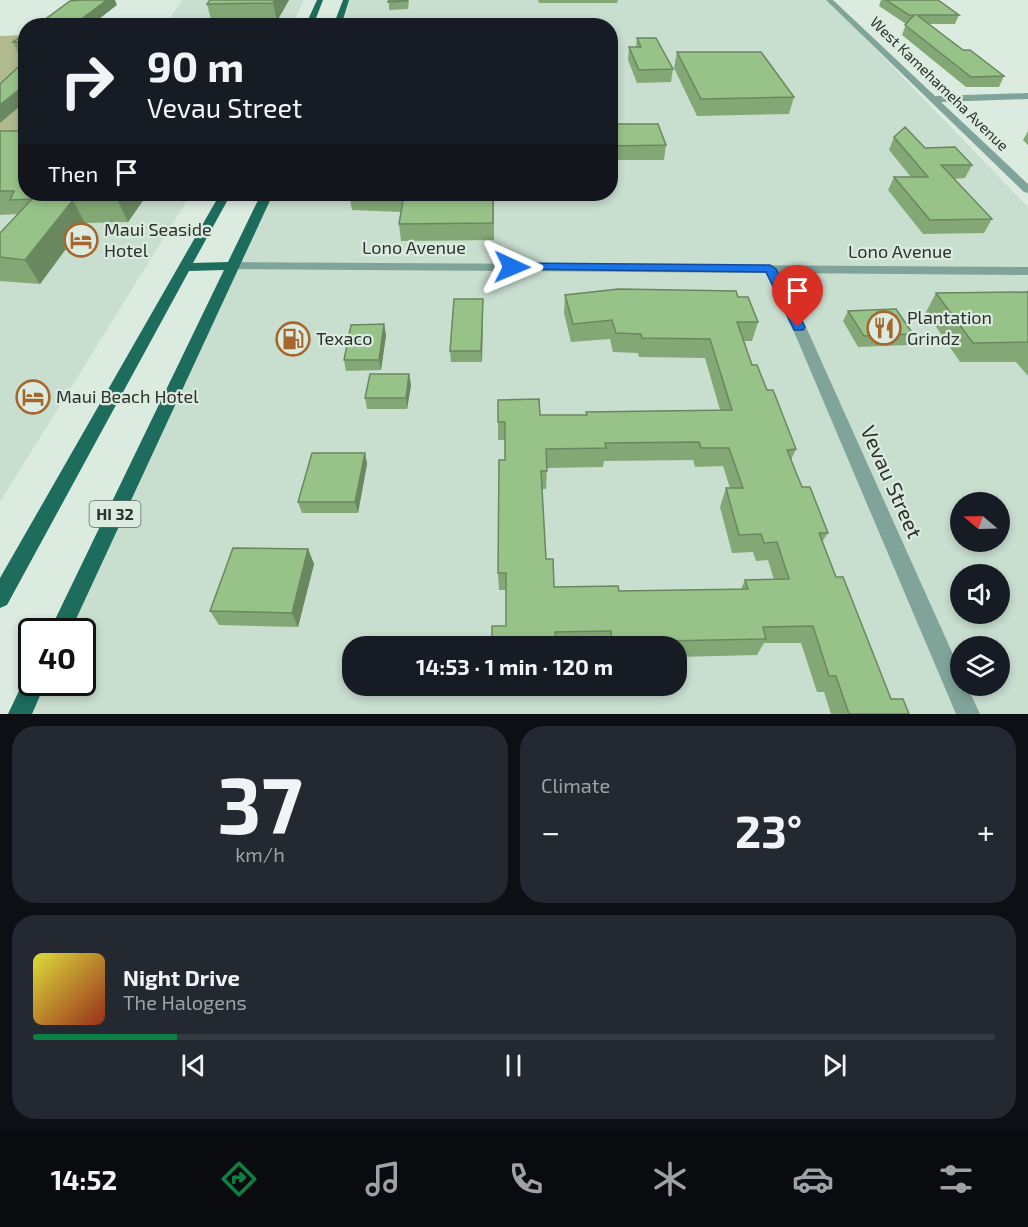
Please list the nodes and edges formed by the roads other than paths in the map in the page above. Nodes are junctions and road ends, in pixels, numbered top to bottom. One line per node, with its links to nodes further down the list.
1 (320, 0): 4 (main road)
2 (346, 0): 5 (main road)
3 (829, 0): 7 (street, West Kamehameha Avenue)
4 (312, 18)
5 (340, 18)
6 (1028, 96): 7 (street)
7 (934, 99): 8 (street, West Kamehameha Avenue)
8 (1028, 190)
9 (221, 201): 12 (main road)
10 (264, 201): 11 (main road, HI 32)
11 (232, 266): 12 (main road); 13 (street, Lono Avenue); 16 (main road, HI 32)
12 (186, 267): 15 (main road)
13 (770, 269): 14 (street, Lono Avenue); 19 (street, Vevau Street)
14 (1028, 271)
15 (0, 598)
16 (66, 618)
17 (28, 696): 18 (main road)
18 (20, 714)
19 (968, 714)

